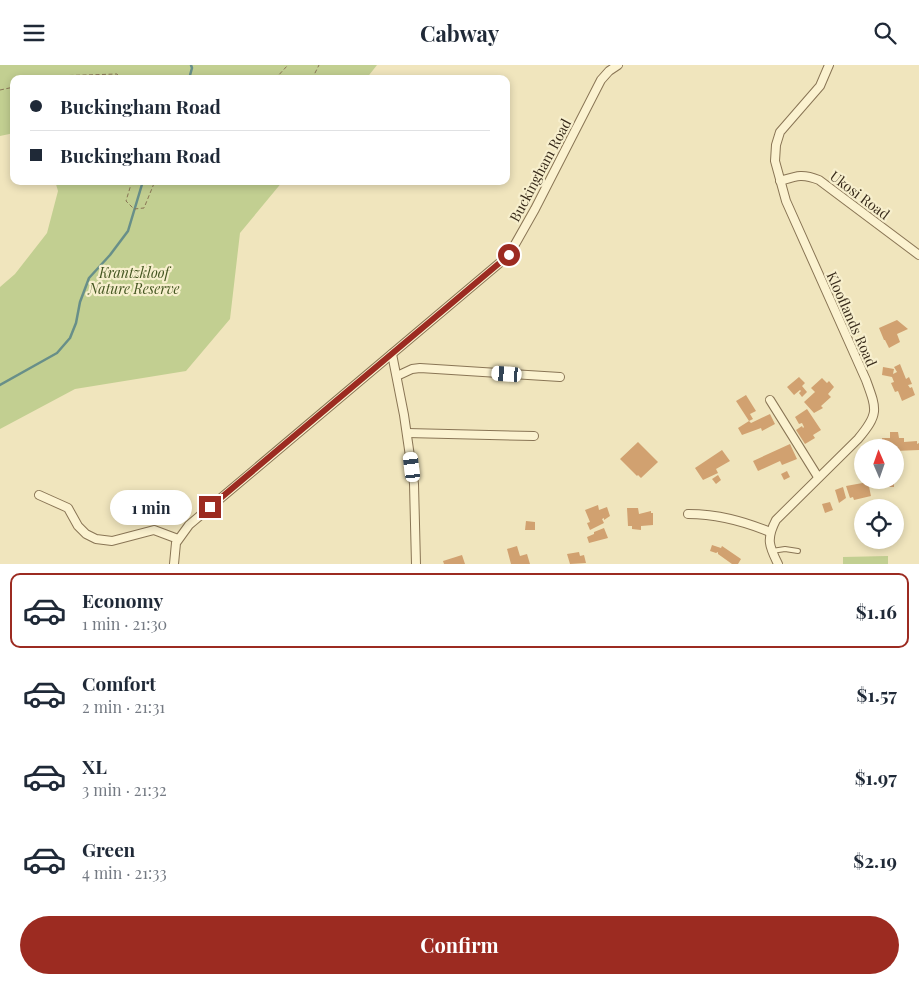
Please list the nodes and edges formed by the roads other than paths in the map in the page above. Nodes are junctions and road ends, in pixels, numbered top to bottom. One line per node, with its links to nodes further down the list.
1 (618, 65): 5 (street, Buckingham Road)
2 (829, 65): 3 (street, Klooflands Road)
3 (780, 181): 4 (street, Ukosi Road); 11 (street, Klooflands Road)
4 (919, 255)
5 (392, 354): 6 (street); 15 (street, Buckingham Road)
6 (397, 376): 7 (street); 9 (street)
7 (560, 377)
8 (770, 400): 11 (street)
9 (407, 433): 10 (street); 19 (street)
10 (534, 436)
11 (818, 477): 14 (street, Klooflands Road)
12 (39, 495): 15 (street)
13 (688, 514): 14 (street)
14 (770, 532): 16 (street)
15 (178, 539): 18 (street)
16 (772, 551): 17 (lane); 20 (street)
17 (798, 551)
18 (174, 564)
19 (416, 564)
20 (778, 564)

